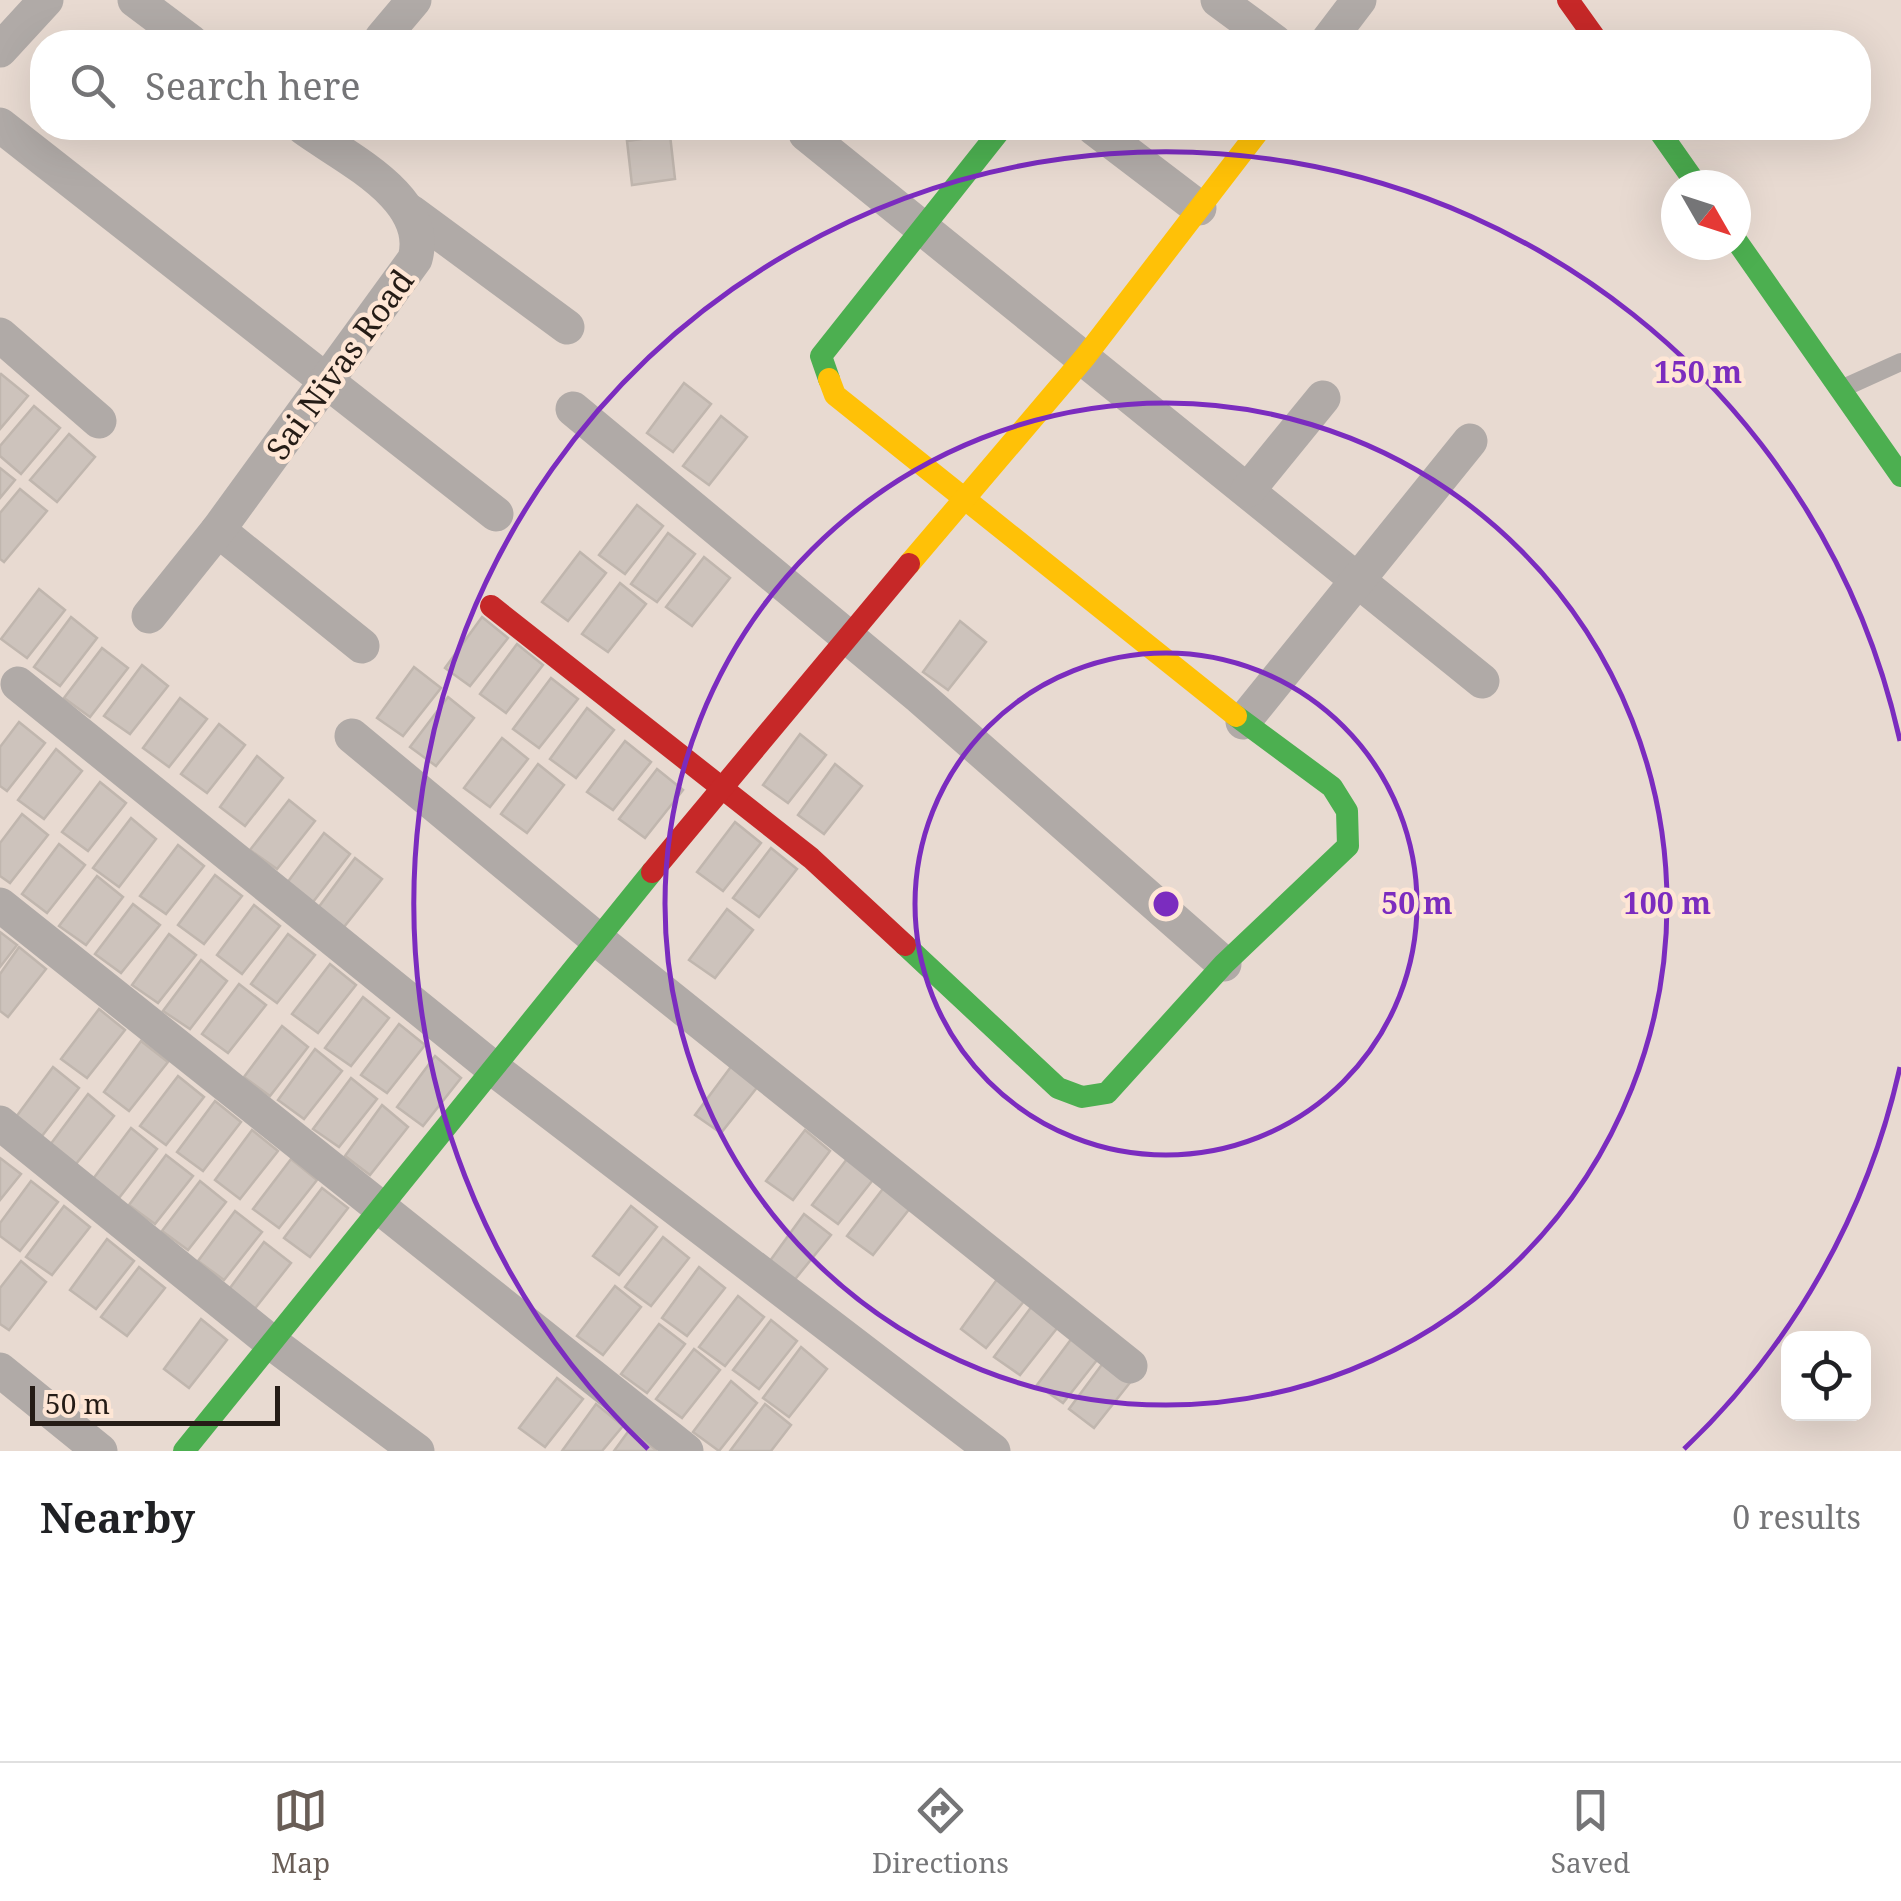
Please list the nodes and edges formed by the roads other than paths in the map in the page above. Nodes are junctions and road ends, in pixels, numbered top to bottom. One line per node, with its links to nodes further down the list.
1 (46, 0): 12 (street)
2 (135, 0): 7 (street)
3 (414, 0): 8 (street)
4 (1218, 0): 9 (street)
5 (1360, 0): 10 (street)
6 (1568, 0): 11 (street)
7 (175, 30)
8 (389, 30)
9 (1258, 30)
10 (1336, 30)
11 (1589, 30)
12 (0, 50)
13 (0, 125): 29 (street)
14 (319, 140): 22 (street)
15 (814, 140): 23 (street)
16 (993, 140): 23 (street)
17 (1110, 140): 21 (street)
18 (1253, 140): 21 (street)
19 (1666, 140): 20 (street)
20 (1687, 170)
21 (1200, 208): 27 (street)
22 (411, 212): 25 (street); 29 (street, Sai Nivas Road)
23 (924, 228): 27 (street); 37 (street)
24 (1750, 260): 30 (street)
25 (567, 327)
26 (0, 335): 33 (street)
27 (1086, 357): 36 (street); 37 (street)
28 (1901, 362): 30 (lane)
29 (326, 382): 38 (street); 39 (street, Sai Nivas Road)
30 (1840, 389): 35 (street)
31 (1323, 398): 36 (street)
32 (574, 409): 43 (street)
33 (99, 421)
34 (1470, 441): 40 (street)
35 (1901, 476)
36 (1248, 490): 40 (street)
37 (966, 497): 43 (street); 47 (street)
38 (496, 514)
39 (218, 530): 42 (street, Sai Nivas Road); 44 (street)
40 (1359, 580): 45 (street); 47 (street)
41 (491, 606): 49 (street)
42 (149, 616)
43 (846, 637): 49 (street); 52 (street)
44 (362, 646)
45 (1482, 680)
46 (18, 684): 53 (street)
47 (1243, 722): 52 (street)
48 (352, 736): 51 (street)
49 (722, 785): 51 (street); 52 (street)
50 (0, 905): 55 (street)
51 (598, 940): 53 (street); 57 (street)
52 (1224, 964)
53 (494, 1069): 55 (street); 63 (street)
54 (0, 1124): 56 (street)
55 (382, 1208): 56 (street); 62 (street)
56 (272, 1343): 60 (street); 61 (street)
57 (1130, 1366)
58 (0, 1370): 59 (street)
59 (100, 1451)
60 (184, 1451)
61 (417, 1451)
62 (686, 1451)
63 (992, 1451)

